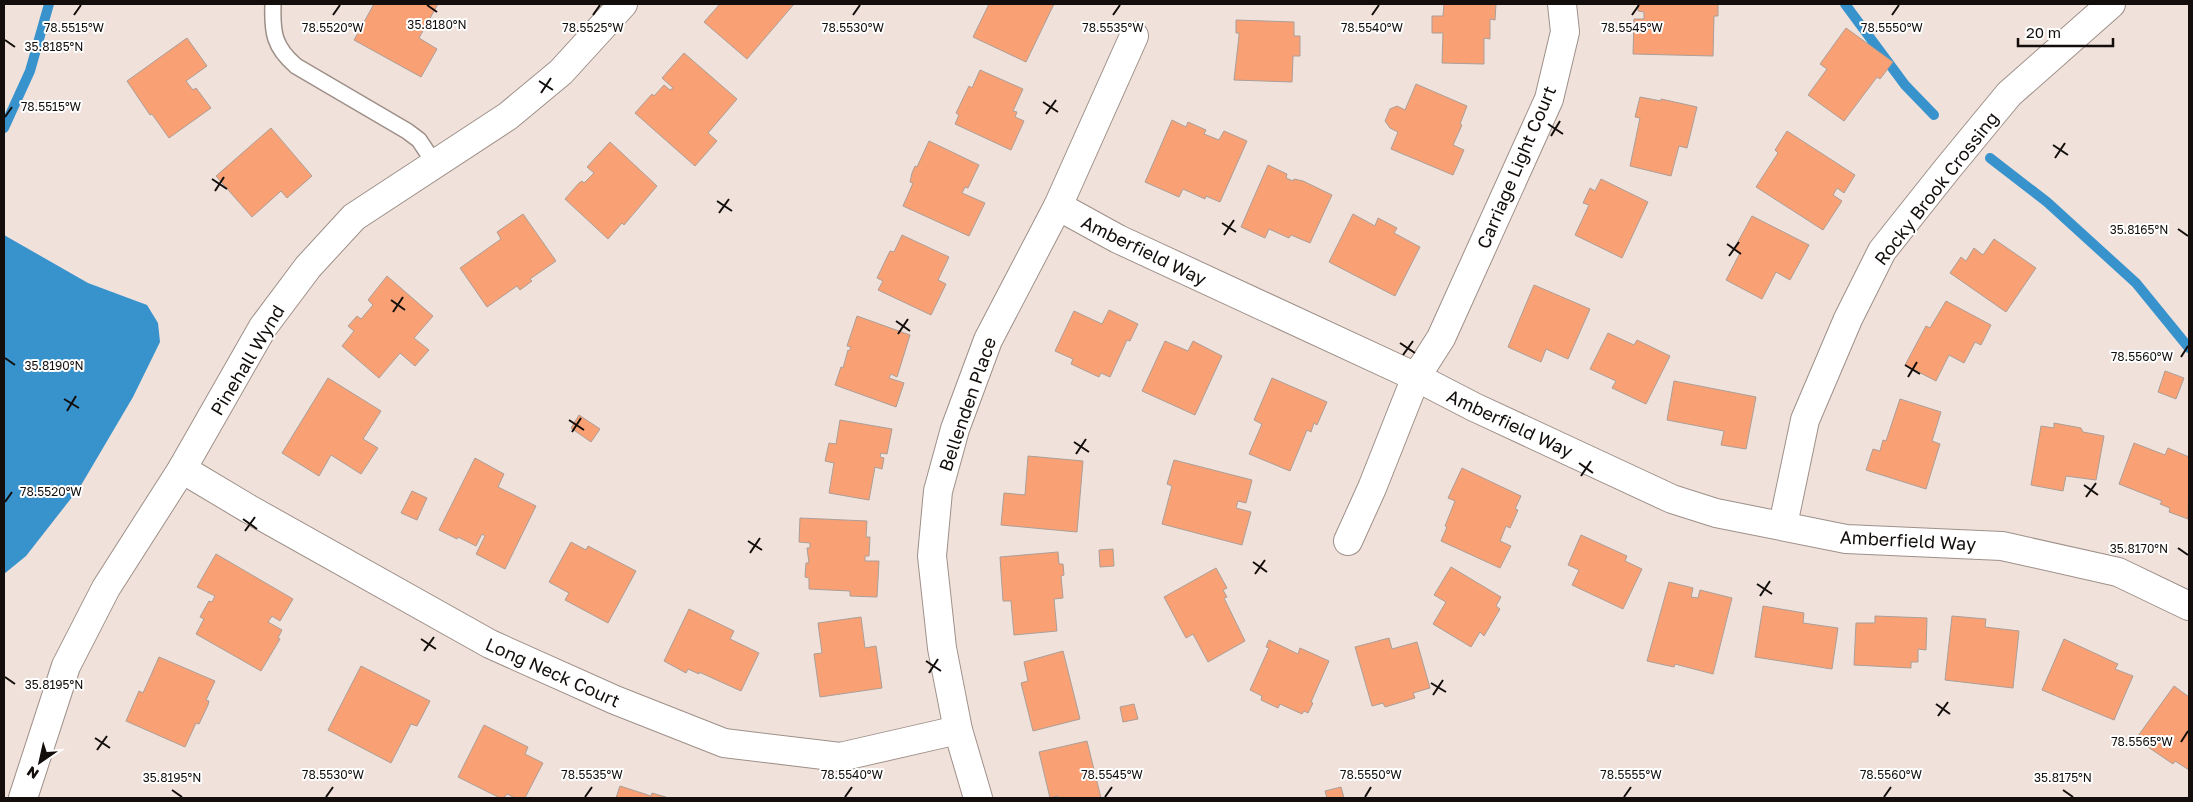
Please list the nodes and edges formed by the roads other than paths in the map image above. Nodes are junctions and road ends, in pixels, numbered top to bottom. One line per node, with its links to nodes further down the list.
1 (273, 4): 6 (lane)
2 (623, 4): 6 (street, Pinehall Wynd)
3 (1562, 4): 8 (street, Carriage Light Court)
4 (2112, 4): 10 (street, Rocky Brook Crossing)
5 (1134, 36): 7 (street, Bellenden Place)
6 (435, 164): 9 (street, Pinehall Wynd)
7 (1058, 206): 8 (street, Amberfield Way); 13 (street, Bellenden Place)
8 (1416, 377): 10 (street, Amberfield Way); 11 (street, Carriage Light Court)
9 (182, 469): 13 (street, Long Neck Court); 14 (street, Pinehall Wynd)
10 (1783, 525): 12 (street, Amberfield Way)
11 (1348, 541)
12 (2189, 606)
13 (958, 730): 15 (street, Bellenden Place)
14 (22, 798)
15 (978, 798)

